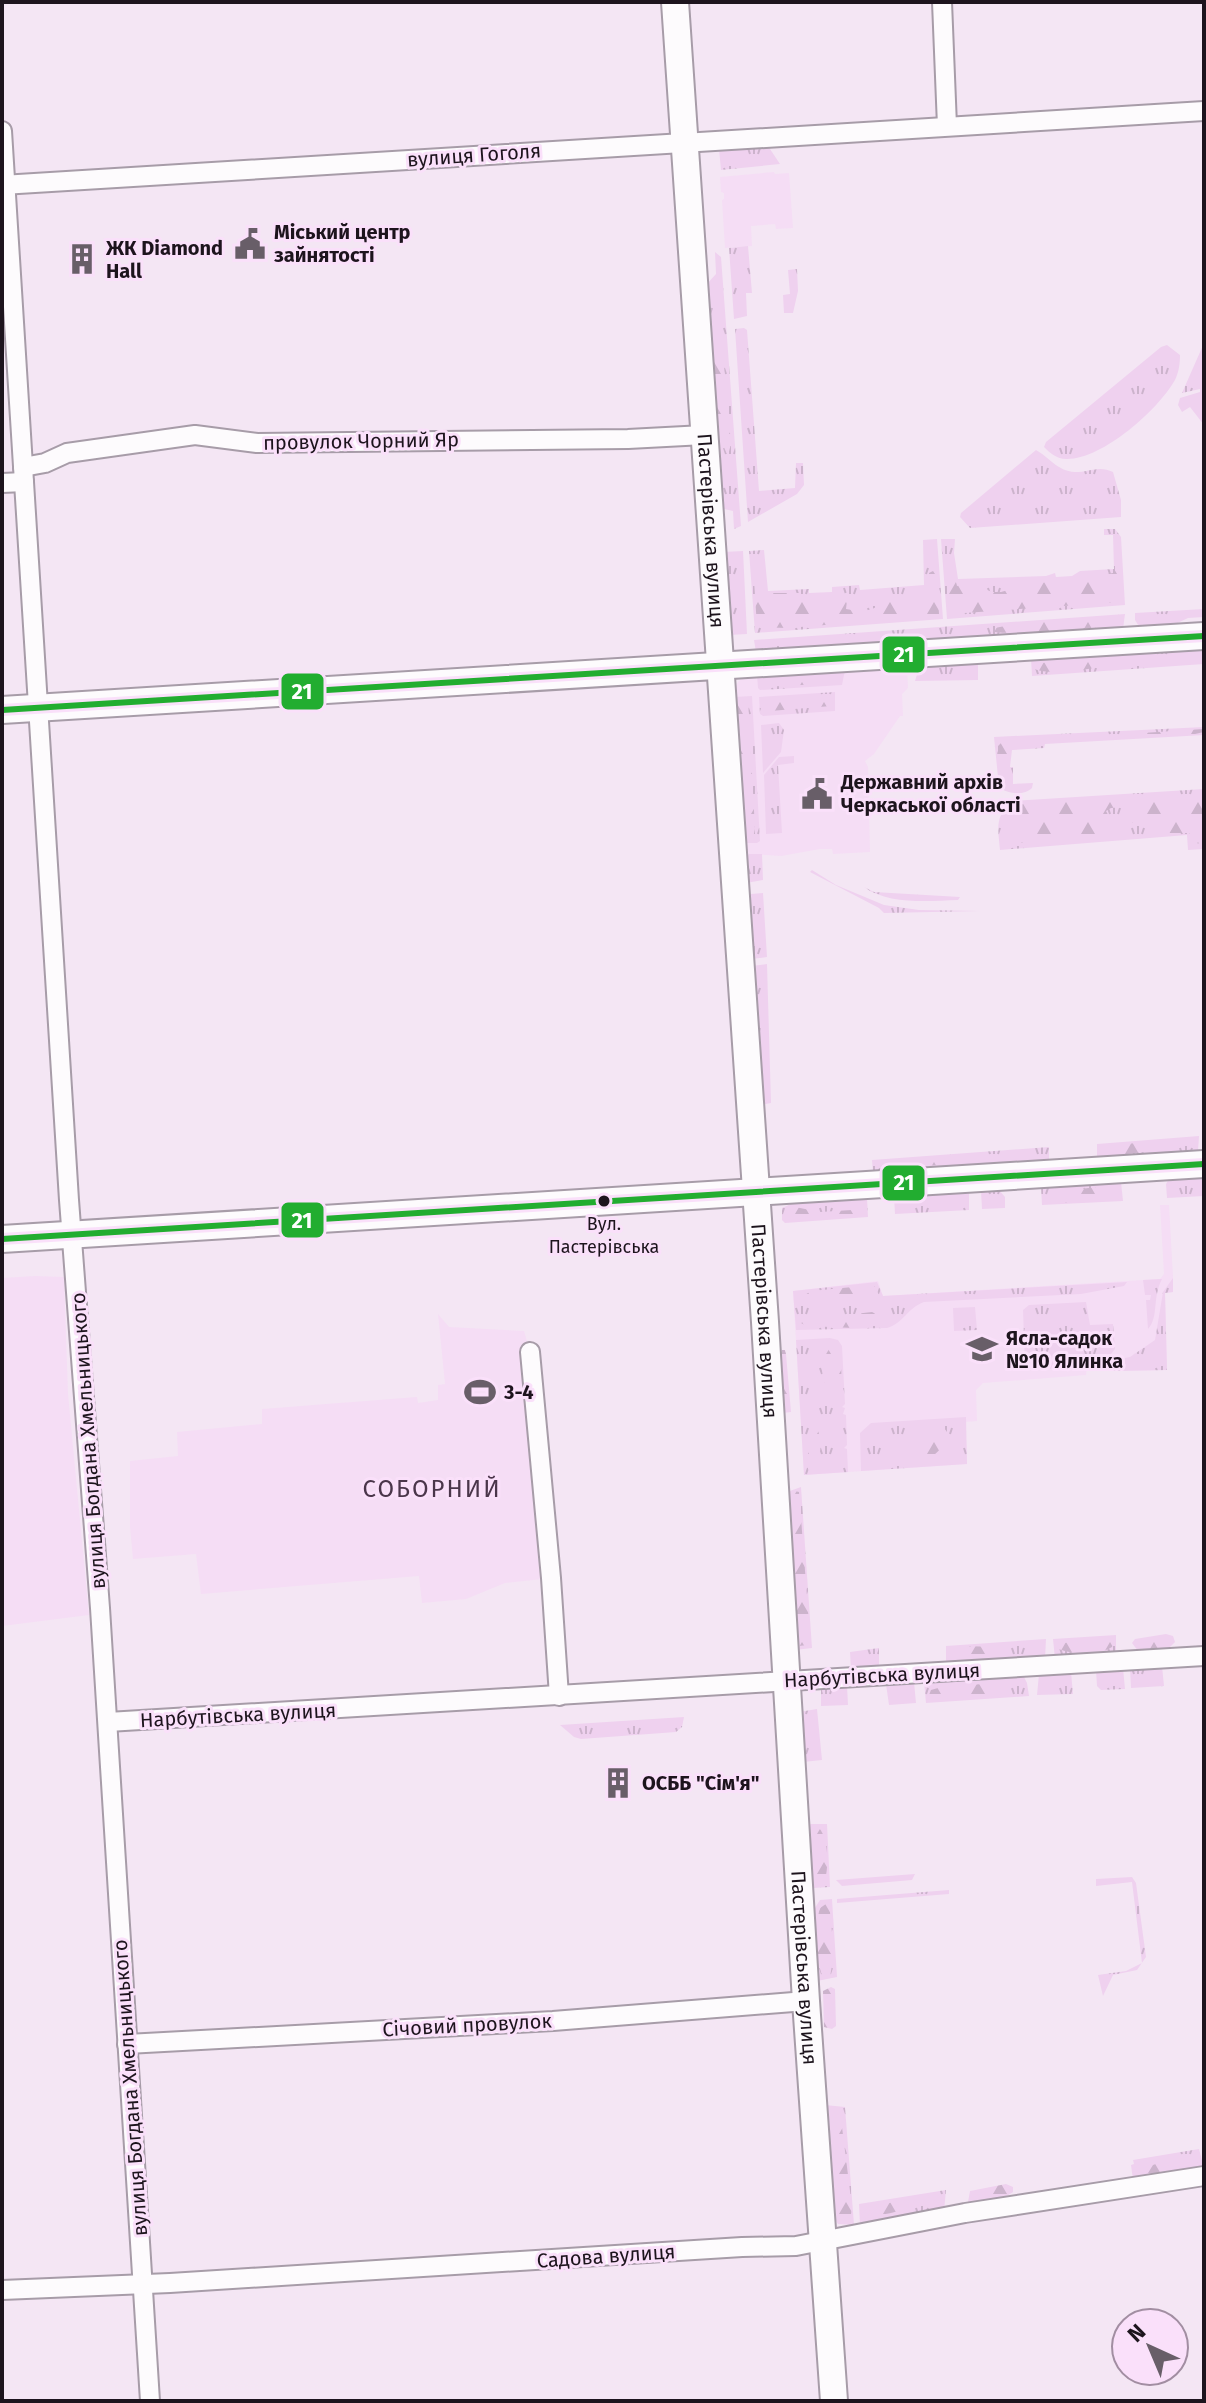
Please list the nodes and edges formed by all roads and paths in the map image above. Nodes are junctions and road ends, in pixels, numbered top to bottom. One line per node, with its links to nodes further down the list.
1 (675, 2): 6 (main road, Пастерівська вулиця)
2 (942, 2): 4 (street)
3 (1204, 111): 4 (street, вулиця Гоголя)
4 (947, 126): 6 (street, вулиця Гоголя)
5 (2, 131): 7 (street, вулиця Богдана Хмельницького)
6 (684, 142): 7 (street, вулиця Гоголя); 8 (main road, Пастерівська вулиця)
7 (4, 184): 9 (street, вулиця Богдана Хмельницького)
8 (704, 435): 9 (street, провулок Чорний Яр); 12 (main road, Пастерівська вулиця)
9 (24, 474): 10 (street); 13 (street, вулиця Богдана Хмельницького)
10 (2, 483)
11 (1204, 636): 12 (main road)
12 (720, 666): 13 (main road); 16 (main road, Пастерівська вулиця)
13 (37, 708): 14 (main road); 17 (street, вулиця Богдана Хмельницького)
14 (2, 710)
15 (1204, 1164): 16 (main road)
16 (756, 1193): 17 (main road); 21 (main road, Пастерівська вулиця)
17 (72, 1234): 18 (main road); 23 (street, вулиця Богдана Хмельницького)
18 (2, 1239)
19 (530, 1352): 22 (street)
20 (1204, 1656): 21 (street, Нарбутівська вулиця)
21 (786, 1681): 22 (street, Нарбутівська вулиця); 24 (main road, Пастерівська вулиця)
22 (559, 1696): 23 (street, Нарбутівська вулиця)
23 (108, 1722): 25 (street, вулиця Богдана Хмельницького)
24 (806, 2001): 25 (street, Січовий провулок); 27 (main road, Пастерівська вулиця)
25 (127, 2044): 28 (street, вулиця Богдана Хмельницького)
26 (1204, 2176): 27 (street, Садова вулиця)
27 (823, 2240): 28 (street, Садова вулиця); 31 (main road, Пастерівська вулиця)
28 (142, 2285): 29 (street, Садова вулиця); 30 (street, вулиця Богдана Хмельницького)
29 (2, 2290)
30 (150, 2401)
31 (834, 2401)

